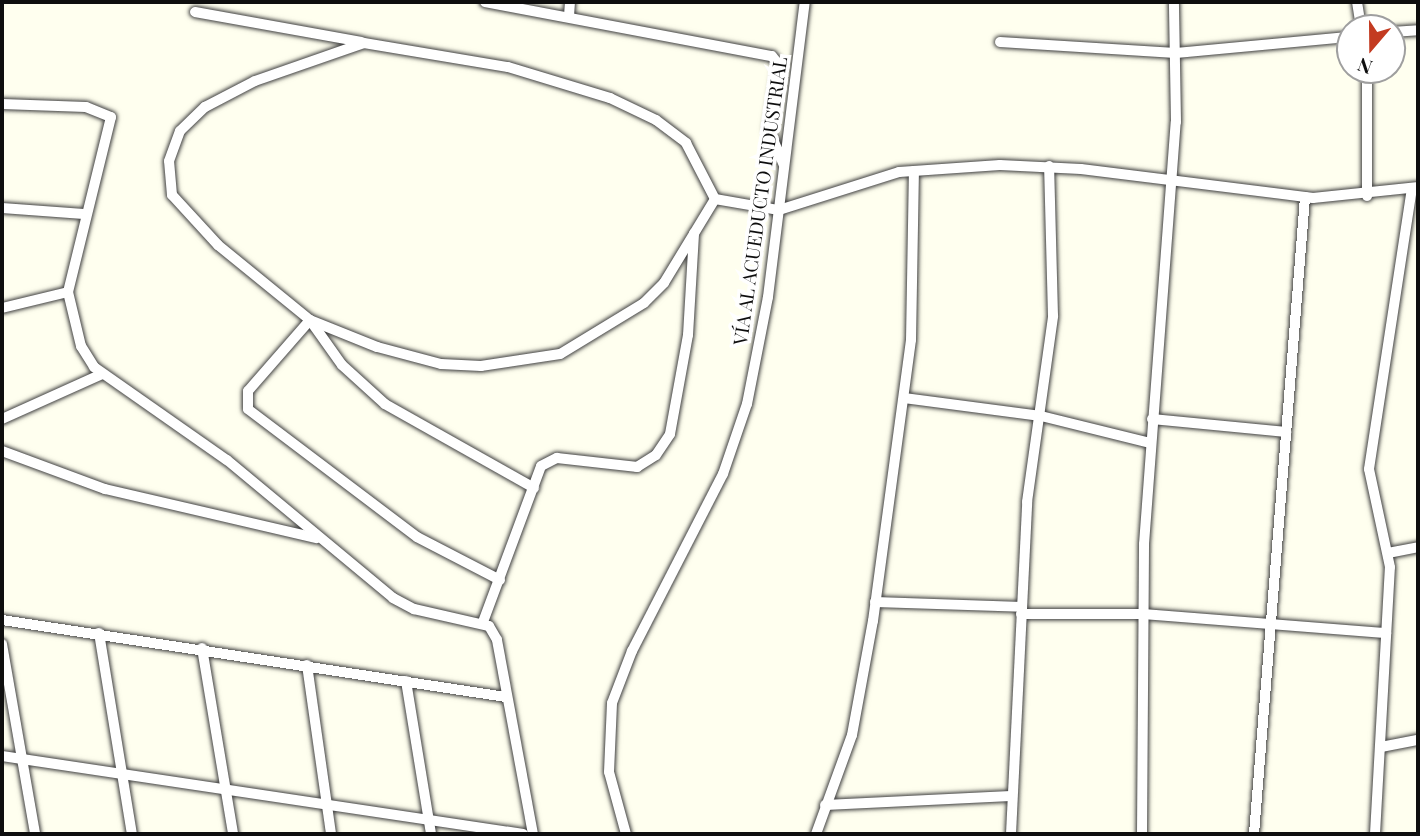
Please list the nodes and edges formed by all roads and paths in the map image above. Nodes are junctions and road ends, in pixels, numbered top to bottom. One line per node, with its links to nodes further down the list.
1 (485, 2): 6 (street)
2 (570, 2): 6 (street)
3 (805, 2): 13 (street, VÍA AL ACUEDUCTO INDUSTRIAL)
4 (1174, 2): 10 (street)
5 (195, 12): 9 (street)
6 (569, 16): 13 (street)
7 (1336, 38): 10 (street)
8 (1000, 42): 10 (street)
9 (364, 43): 20 (street); 27 (street)
10 (1176, 53): 16 (street)
11 (1367, 84): 18 (street)
12 (2, 104): 23 (street)
13 (784, 165): 22 (street, VÍA AL ACUEDUCTO INDUSTRIAL)
14 (1049, 166): 15 (street); 16 (street); 30 (street)
15 (914, 171): 22 (street); 29 (street)
16 (1173, 180): 19 (street); 32 (street)
17 (1415, 188): 18 (street); 39 (street)
18 (1367, 196): 19 (street)
19 (1305, 197): 33 (street)
20 (715, 199): 22 (street); 24 (street)
21 (2, 208): 23 (street)
22 (779, 210): 71 (street, VÍA AL ACUEDUCTO INDUSTRIAL)
23 (84, 214): 25 (street)
24 (694, 230): 27 (street); 36 (street)
25 (68, 292): 26 (street); 28 (street)
26 (2, 307)
27 (310, 320): 36 (street); 40 (street)
28 (102, 374): 31 (street); 37 (street)
29 (904, 398): 30 (street); 41 (street)
30 (1041, 416): 34 (street); 42 (street)
31 (2, 419)
32 (1152, 419): 33 (street); 34 (street)
33 (1286, 432): 46 (street)
34 (1150, 443): 43 (street)
35 (2, 451): 37 (street)
36 (534, 488): 40 (street)
37 (319, 539): 45 (street)
38 (1418, 547): 39 (street)
39 (1388, 553): 48 (street)
40 (500, 580): 45 (street)
41 (876, 602): 42 (street); 62 (street)
42 (1021, 610): 43 (street); 60 (street)
43 (1143, 614): 46 (street); 74 (street)
44 (2, 620): 47 (street)
45 (483, 622): 53 (street)
46 (1272, 623): 48 (street); 75 (street)
47 (99, 633): 50 (street); 58 (street)
48 (1386, 633): 55 (street)
49 (2, 644): 57 (street)
50 (202, 648): 51 (street); 59 (street)
51 (307, 665): 52 (street); 61 (street)
52 (406, 681): 53 (street); 63 (street)
53 (506, 697): 70 (street)
54 (1418, 740): 55 (street)
55 (1381, 747): 76 (street)
56 (2, 757): 57 (street)
57 (23, 760): 58 (street); 64 (street)
58 (124, 775): 59 (street); 65 (street)
59 (226, 790): 61 (street); 66 (street)
60 (1011, 796): 62 (street); 73 (street)
61 (326, 804): 63 (street); 67 (street)
62 (825, 805): 72 (street)
63 (429, 820): 68 (street); 69 (street)
64 (35, 834)
65 (132, 834)
66 (233, 834)
67 (331, 834)
68 (431, 834)
69 (523, 834)
70 (533, 834)
71 (626, 834)
72 (816, 834)
73 (1011, 834)
74 (1142, 834)
75 (1254, 834)
76 (1375, 834)

